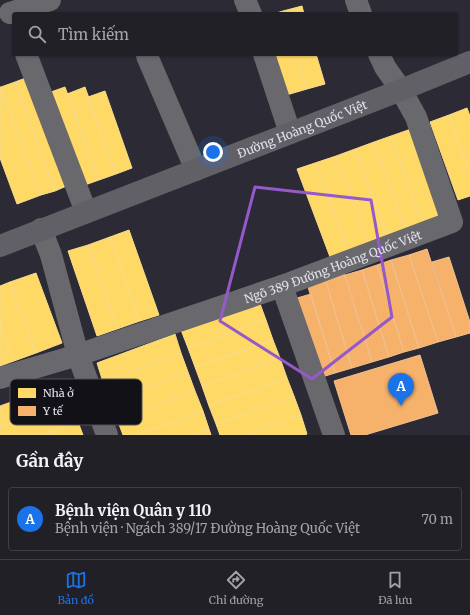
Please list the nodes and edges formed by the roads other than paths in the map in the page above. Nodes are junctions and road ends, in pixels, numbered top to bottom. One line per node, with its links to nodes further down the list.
1 (50, 0): 4 (street)
2 (245, 0): 5 (street)
3 (356, 0): 6 (street)
4 (22, 12)
5 (250, 12)
6 (360, 12)
7 (27, 56): 15 (street)
8 (147, 56): 14 (street)
9 (265, 56): 13 (street)
10 (380, 56): 12 (street)
11 (470, 62): 12 (main road, Đường Hoàng Quốc Việt)
12 (401, 90): 13 (main road, Đường Hoàng Quốc Việt); 18 (street, Ngõ 389 Đường Hoàng Quốc Việt)
13 (290, 133): 14 (main road, Đường Hoàng Quốc Việt)
14 (196, 170): 15 (main road, Đường Hoàng Quốc Việt)
15 (86, 212): 16 (main road, Đường Hoàng Quốc Việt)
16 (41, 229): 17 (main road, Đường Hoàng Quốc Việt); 19 (street)
17 (0, 246)
18 (282, 286): 19 (street, Ngõ 389 Đường Hoàng Quốc Việt); 24 (street)
19 (78, 355): 20 (street, Ngõ 389 Đường Hoàng Quốc Việt); 21 (street)
20 (0, 378)
21 (87, 379)
22 (103, 425): 23 (street)
23 (107, 435)
24 (334, 435)

